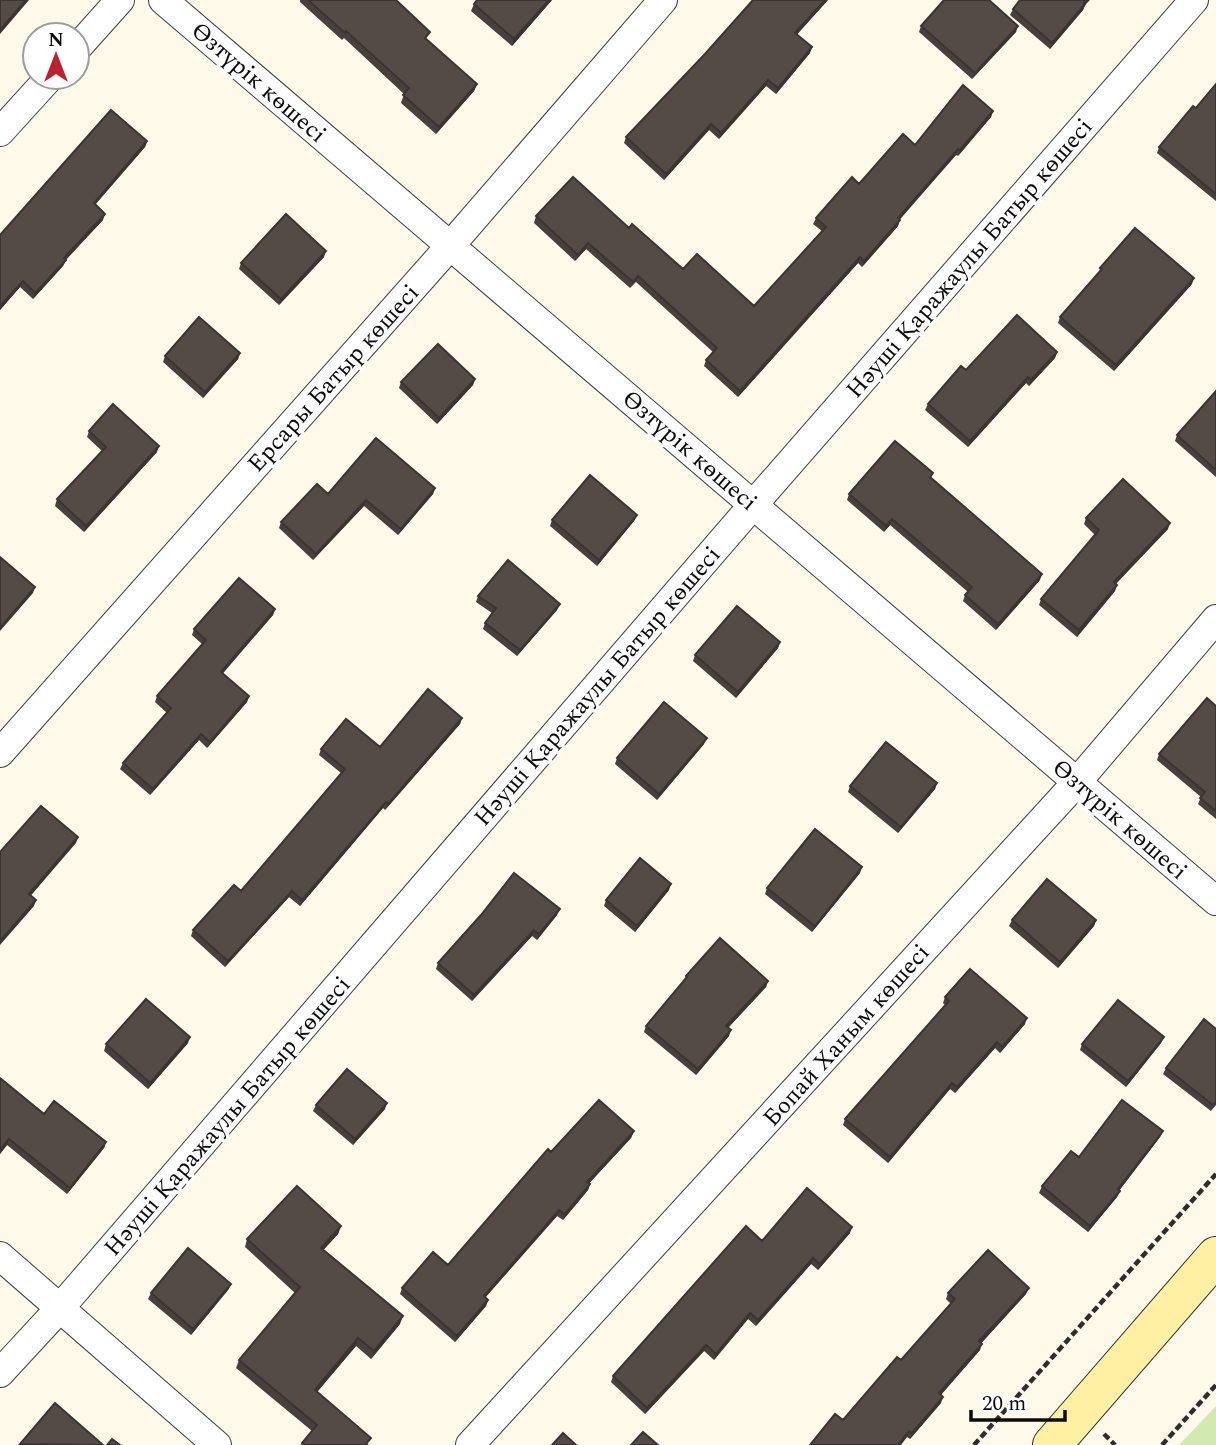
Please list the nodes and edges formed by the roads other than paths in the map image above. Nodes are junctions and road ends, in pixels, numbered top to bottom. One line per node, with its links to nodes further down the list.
1 (120, 0): 5 (street)
2 (163, 0): 8 (street, Өзтүрік көшесі)
3 (663, 0): 8 (street, Ерсары Батыр көшесі)
4 (1195, 0): 9 (street, Нәуші Қаражаулы Батыр көшесі)
5 (91, 32)
6 (37, 91): 7 (street)
7 (0, 132)
8 (450, 246): 9 (street, Өзтүрік көшесі); 11 (street, Ерсары Батыр көшесі)
9 (753, 505): 12 (street, Өзтүрік көшесі); 16 (street, Нәуші Қаражаулы Батыр көшесі)
10 (1216, 619): 12 (street, Бопай Ханым көшесі)
11 (0, 753)
12 (1077, 782): 13 (street, Өзтүрік көшесі); 19 (street, Бопай Ханым көшесі)
13 (1216, 901)
14 (0, 1256): 16 (street)
15 (1216, 1256): 20 (street)
16 (60, 1308): 17 (street, Нәуші Қаражаулы Батыр көшесі); 18 (street)
17 (0, 1373)
18 (217, 1445)
19 (470, 1445)
20 (1052, 1445)

